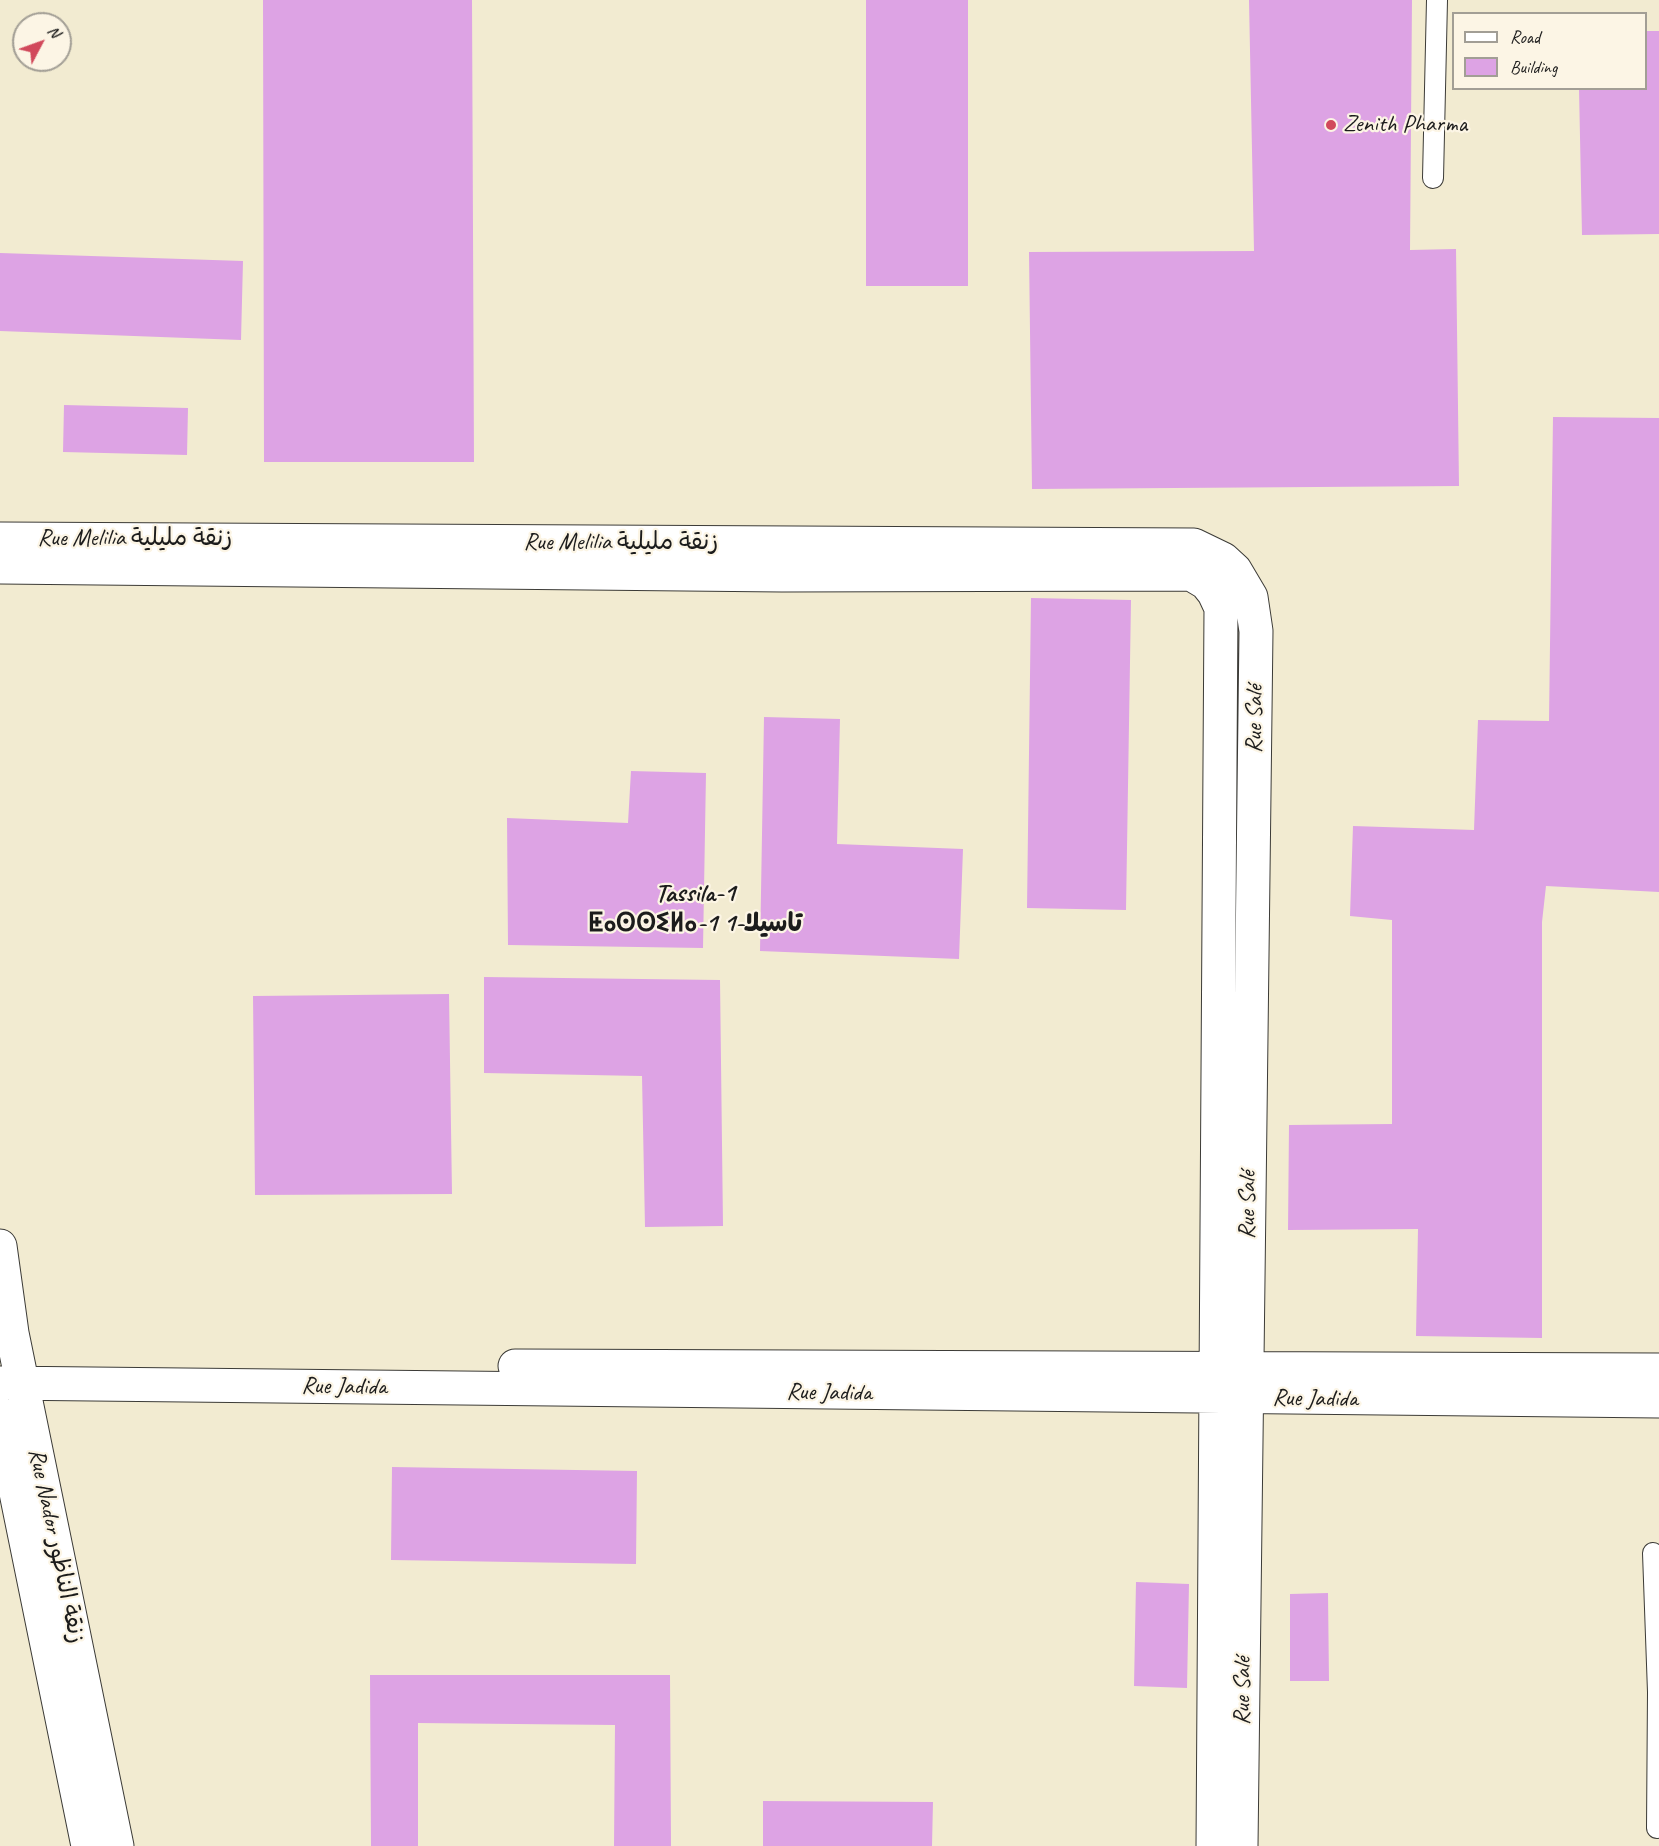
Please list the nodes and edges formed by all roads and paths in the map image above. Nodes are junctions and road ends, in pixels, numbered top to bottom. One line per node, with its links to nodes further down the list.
1 (1437, 0): 2 (lane)
2 (1433, 178)
3 (0, 539): 5 (street, Rue Melilia زنقة مليلية)
4 (0, 567): 5 (street, Rue Melilia زنقة مليلية)
5 (1224, 581): 9 (street, Rue Salé)
6 (0, 1246): 8 (street, Rue Nador زنقة الناظور)
7 (1659, 1370): 9 (street, Rue Jadida)
8 (10, 1373): 9 (street, Rue Jadida); 16 (street, Rue Nador زنقة الناظور)
9 (1231, 1384): 10 (street, Rue Jadida); 17 (street, Rue Salé); 18 (street, Rue Salé)
10 (1659, 1401)
11 (0, 1414): 15 (street, Rue Nador زنقة الناظور)
12 (1653, 1553): 13 (lane)
13 (1659, 1692): 14 (lane)
14 (1657, 1828)
15 (88, 1846)
16 (117, 1846)
17 (1213, 1846)
18 (1241, 1846)

